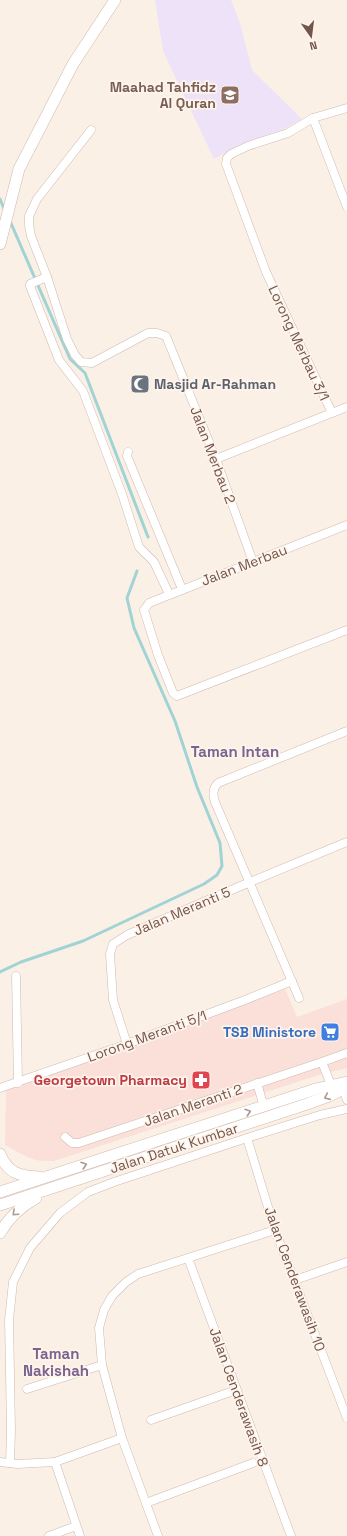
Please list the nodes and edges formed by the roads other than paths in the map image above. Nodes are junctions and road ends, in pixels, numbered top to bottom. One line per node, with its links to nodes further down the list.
1 (115, 0): 6 (main road)
2 (347, 108): 3 (street)
3 (313, 118): 5 (street); 9 (street, Lorong Merbau 3/1)
4 (91, 130): 7 (street)
5 (347, 207)
6 (0, 244)
7 (45, 277): 11 (street, Jalan Merbau 2); 15 (street)
8 (347, 407): 9 (street)
9 (332, 413): 11 (street)
10 (128, 452): 14 (street)
11 (216, 459): 13 (street, Jalan Merbau 2)
12 (347, 525): 13 (street, Jalan Merbau)
13 (253, 562): 14 (street, Jalan Merbau)
14 (182, 589): 15 (street, Jalan Merbau)
15 (169, 594): 16 (street, Jalan Merbau)
16 (347, 630)
17 (347, 731): 19 (street)
18 (347, 842): 19 (street, Jalan Meranti 5)
19 (250, 882): 21 (street); 23 (street, Jalan Meranti 5)
20 (16, 976): 26 (street)
21 (292, 981): 22 (street); 23 (street, Lorong Meranti 5/1)
22 (299, 998)
23 (127, 1044): 26 (street, Lorong Meranti 5/1)
24 (347, 1053): 25 (street, Jalan Meranti 2)
25 (322, 1062): 27 (street, Jalan Meranti 2); 28 (street)
26 (18, 1083): 30 (street, Lorong Meranti 5/1)
27 (257, 1083): 32 (street); 34 (street, Jalan Meranti 2)
28 (332, 1085): 29 (main road, Jalan Datuk Kumbar); 32 (main road, Jalan Datuk Kumbar)
29 (346, 1086): 31 (street); 38 (main road, Jalan Datuk Kumbar, one-way to 38)
30 (0, 1088)
31 (347, 1100)
32 (264, 1107): 37 (main road, Jalan Datuk Kumbar, one-way to 32)
33 (347, 1109): 35 (street)
34 (65, 1137)
35 (247, 1138): 41 (street, Jalan Cenderawasih 10); 54 (street)
36 (0, 1154): 37 (main road)
37 (47, 1177): 39 (main road, Jalan Datuk Kumbar)
38 (60, 1186): 40 (main road, Jalan Datuk Kumbar); 42 (main road, one-way to 42)
39 (0, 1192)
40 (0, 1205)
41 (275, 1230): 43 (street); 45 (street, Jalan Cenderawasih 10)
42 (0, 1233)
43 (188, 1258): 46 (street); 48 (street, Jalan Cenderawasih 8)
44 (347, 1262): 45 (street)
45 (295, 1280): 49 (street, Jalan Cenderawasih 10)
46 (102, 1365): 47 (street); 51 (street)
47 (27, 1389)
48 (236, 1390): 50 (street); 61 (street, Jalan Cenderawasih 8)
49 (347, 1418)
50 (151, 1420)
51 (122, 1438): 53 (street); 56 (street)
52 (0, 1462): 54 (street)
53 (54, 1462): 54 (street); 57 (street)
54 (10, 1463)
55 (254, 1463): 56 (street)
56 (146, 1503): 60 (street)
57 (76, 1526): 58 (street); 59 (street)
58 (48, 1536)
59 (80, 1536)
60 (158, 1536)
61 (291, 1536)

